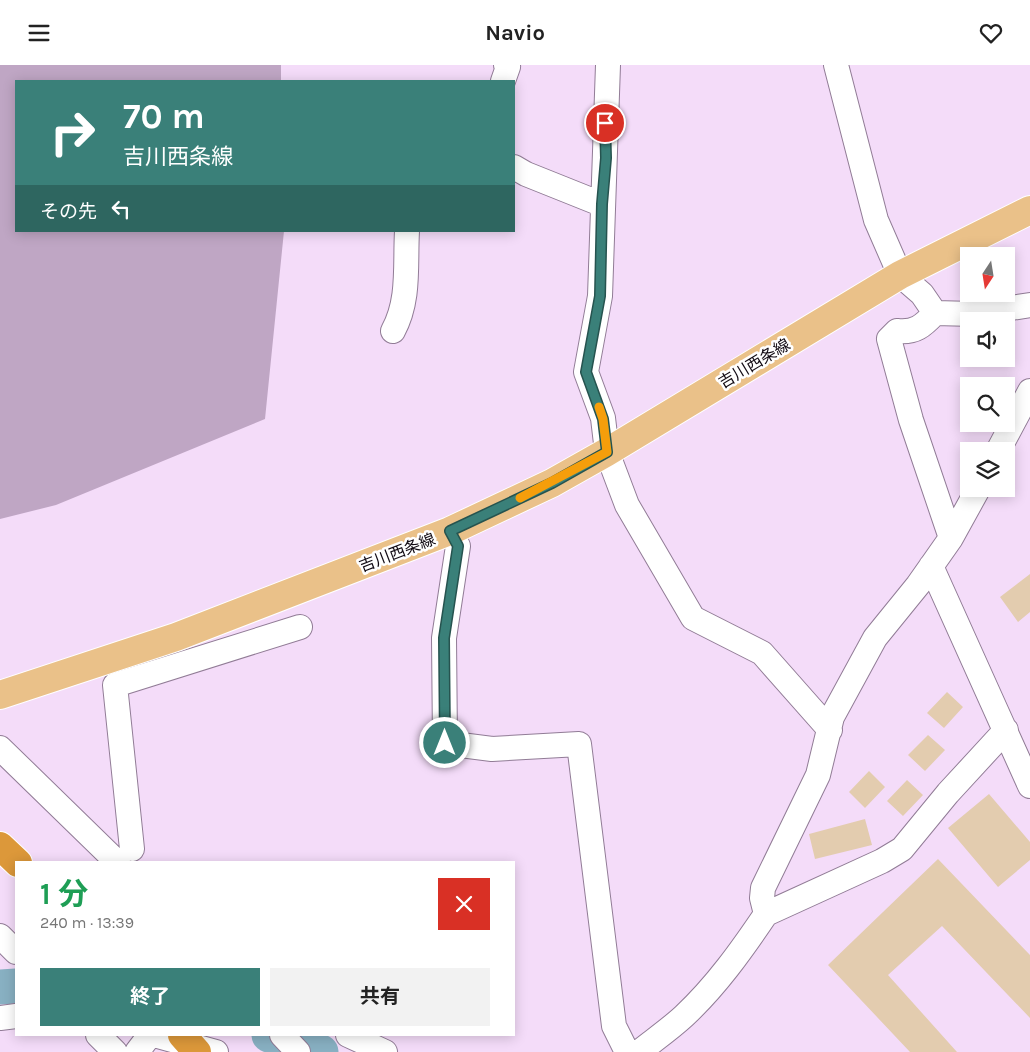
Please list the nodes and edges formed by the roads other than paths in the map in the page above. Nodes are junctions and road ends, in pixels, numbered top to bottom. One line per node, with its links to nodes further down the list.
1 (506, 65): 4 (street)
2 (608, 65): 6 (street)
3 (836, 65): 9 (street)
4 (503, 80)
5 (515, 168): 6 (street)
6 (602, 204): 15 (street)
7 (1030, 210): 9 (main road, 吉川西条線)
8 (407, 232): 12 (street)
9 (900, 275): 11 (street); 15 (main road, 吉川西条線)
10 (1030, 305): 11 (street)
11 (935, 313): 18 (street)
12 (393, 331)
13 (1030, 391): 14 (street)
14 (1003, 442)
15 (607, 452): 17 (main road, 吉川西条線); 24 (street)
16 (974, 497): 18 (street)
17 (450, 531): 21 (main road, 吉川西条線); 50 (street)
18 (951, 539): 19 (street)
19 (931, 566): 24 (street); 25 (street)
20 (300, 627): 22 (street)
21 (176, 637): 22 (street); 23 (main road, 吉川西条線)
22 (181, 664): 29 (street)
23 (0, 695)
24 (830, 730): 31 (street)
25 (1006, 730): 27 (street); 31 (street)
26 (0, 748): 29 (street)
27 (1030, 786)
28 (0, 846): 30 (highway)
29 (125, 856)
30 (16, 861)
31 (766, 914): 51 (street)
32 (0, 937): 33 (street)
33 (15, 953)
34 (15, 954): 35 (street)
35 (0, 958)
36 (15, 1016): 37 (street)
37 (0, 1017)
38 (99, 1036): 44 (street)
39 (151, 1036): 45 (street)
40 (156, 1036): 47 (street)
41 (183, 1036): 46 (highway, bridge)
42 (283, 1036): 48 (street)
43 (350, 1036): 49 (street)
44 (115, 1052)
45 (137, 1052)
46 (197, 1052)
47 (216, 1052)
48 (298, 1052)
49 (385, 1052)
50 (627, 1052)
51 (639, 1052)

